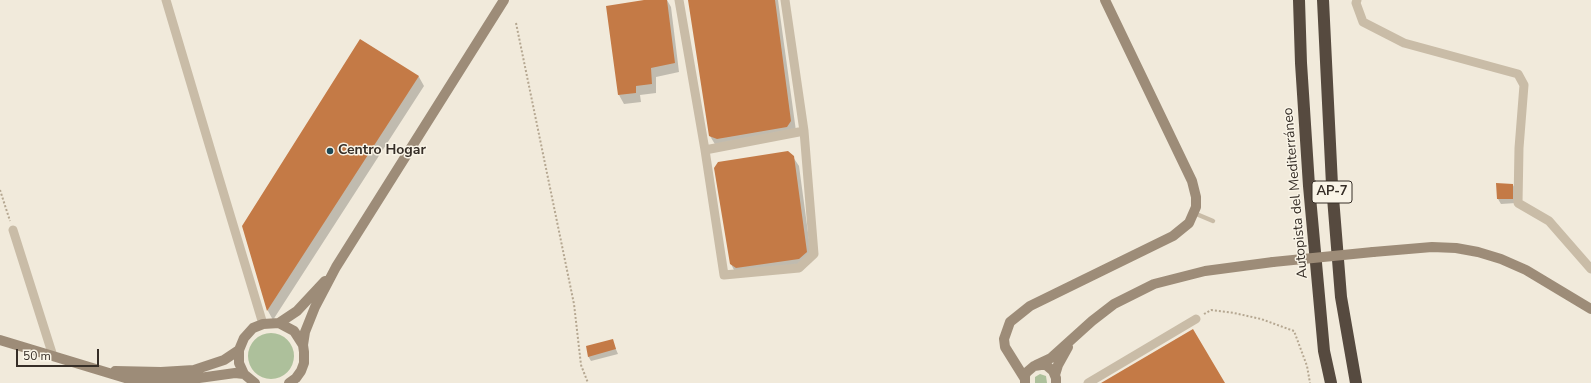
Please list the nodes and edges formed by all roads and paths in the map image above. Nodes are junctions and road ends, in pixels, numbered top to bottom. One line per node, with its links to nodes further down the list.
1 (166, 0): 21 (street)
2 (504, 0): 16 (street)
3 (679, 0): 11 (street)
4 (785, 0): 10 (street)
5 (1105, 0): 13 (street)
6 (1300, 0): 37 (highway, Autopista del Mediterráneo / AP-7)
7 (1323, 0): 38 (highway, AP-7)
8 (1356, 0): 17 (street)
9 (516, 23): 34 (path)
10 (804, 131): 11 (street); 11 (street)
11 (705, 150)
12 (0, 190): 15 (path)
13 (1194, 213): 14 (lane); 26 (street)
14 (1213, 220)
15 (13, 230): 27 (street)
16 (336, 267): 20 (street); 24 (street)
17 (1591, 269)
18 (1591, 309): 22 (street, bridge)
19 (1196, 319): 35 (street); 36 (path)
20 (279, 323): 21 (street); 24 (street)
21 (263, 324): 25 (street)
22 (1073, 338): 29 (street); 31 (street)
23 (0, 340): 27 (street)
24 (303, 346): 33 (street)
25 (239, 350): 28 (street); 30 (street)
26 (1008, 354): 29 (street); 32 (street)
27 (53, 356): 28 (street)
28 (87, 366): 30 (street)
29 (1035, 366): 31 (street); 32 (street)
30 (248, 379)
31 (1056, 379)
32 (1025, 381)
33 (289, 383)
34 (588, 383)
35 (1088, 383)
36 (1310, 383)
37 (1331, 383)
38 (1356, 383)

